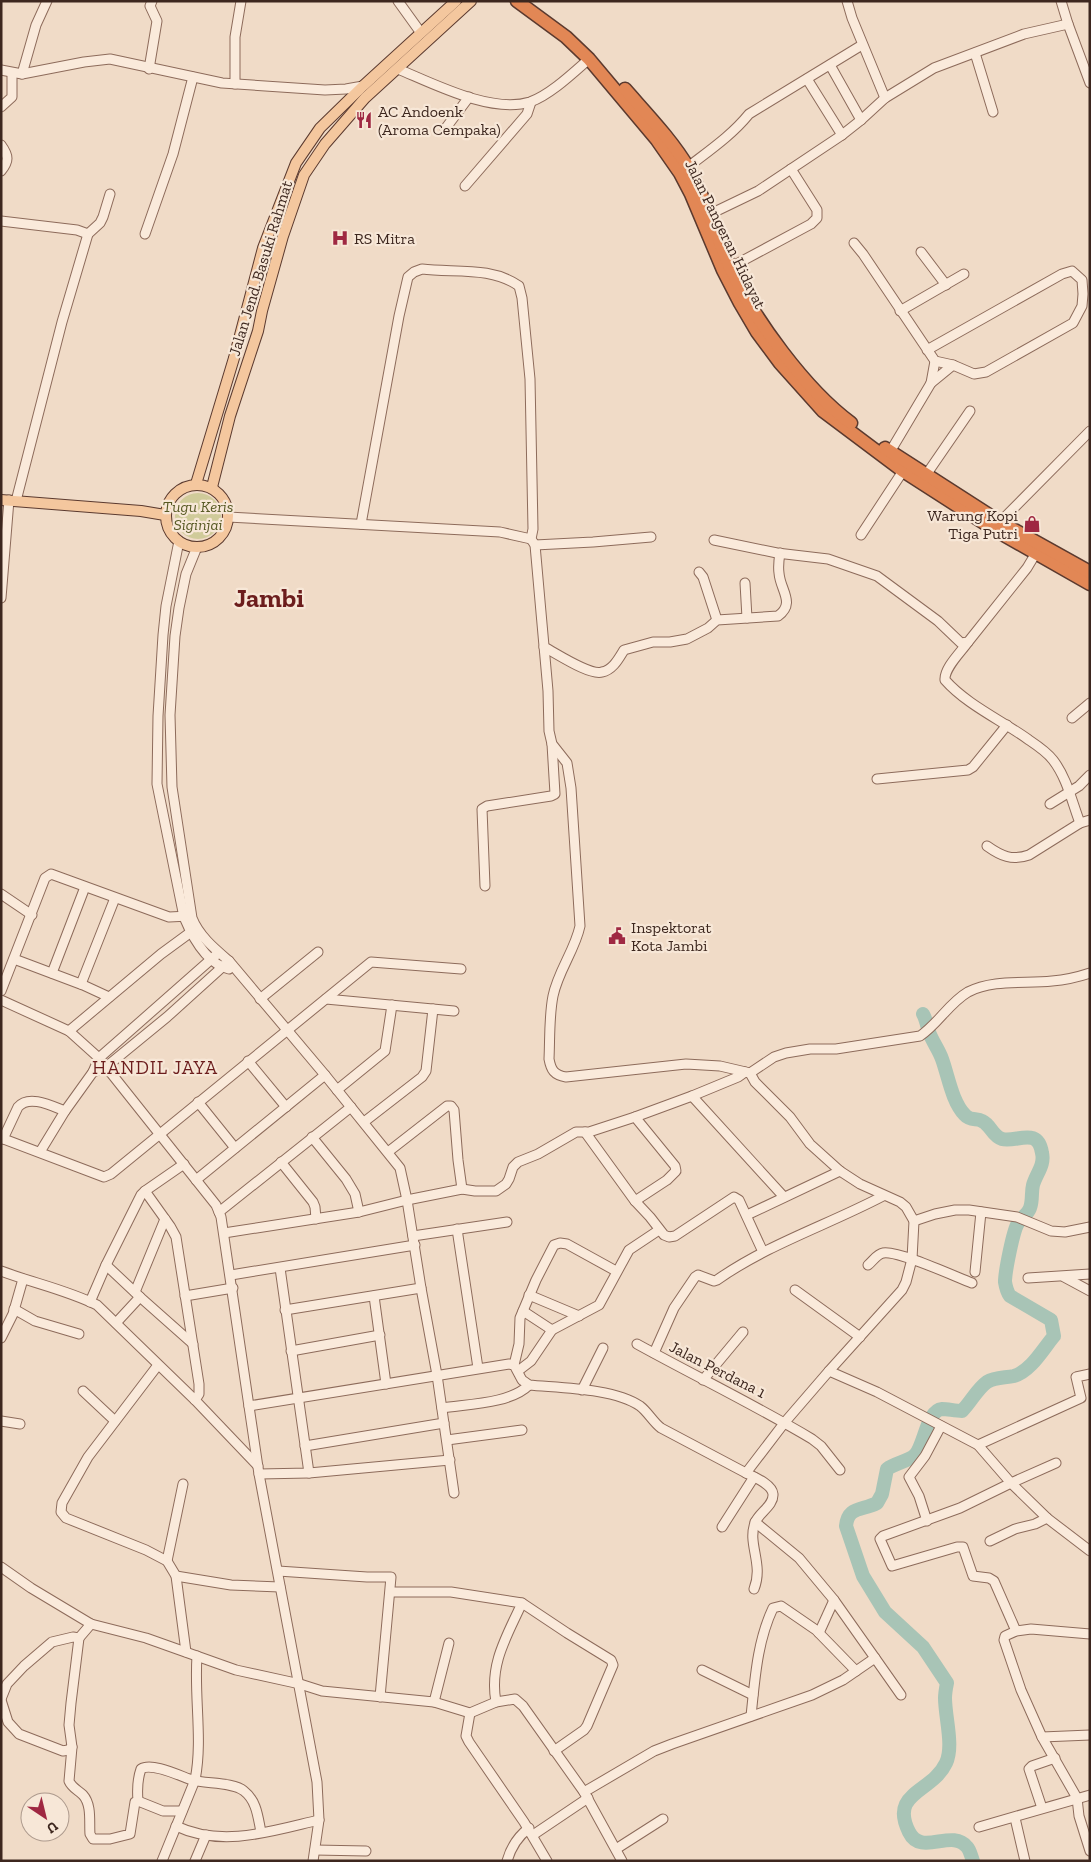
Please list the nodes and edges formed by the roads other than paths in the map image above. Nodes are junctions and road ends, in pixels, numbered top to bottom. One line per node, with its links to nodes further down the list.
1 (48, 1): 22 (street)
2 (152, 1): 19 (street)
3 (241, 1): 26 (street)
4 (398, 1): 12 (street)
5 (456, 1): 12 (main road, Jalan Jend. Basuki Rahmat)
6 (471, 1): 20 (main road, Jalan Jend. Basuki Rahmat)
7 (517, 1): 17 (highway, Jalan Pangeran Hidayat)
8 (530, 1): 37 (highway, Jalan Pangeran Hidayat)
9 (847, 1): 13 (street)
10 (1060, 1): 11 (street)
11 (1068, 24): 14 (street); 16 (street)
12 (421, 33): 27 (main road, Jalan Jend. Basuki Rahmat)
13 (862, 45): 18 (street); 29 (street)
14 (975, 53): 29 (street); 32 (street)
15 (1090, 54): 16 (street)
16 (1080, 58): 25 (street)
17 (589, 60): 30 (street); 42 (highway, Jalan Pangeran Hidayat)
18 (830, 65): 24 (street); 33 (street)
19 (149, 69): 22 (street); 23 (street)
20 (398, 69): 28 (street); 47 (main road, Jalan Jend. Basuki Rahmat)
21 (1, 70): 22 (street)
22 (17, 74): 31 (street)
23 (194, 77): 26 (street); 46 (street)
24 (807, 79): 35 (street); 37 (street)
25 (1090, 83)
26 (235, 84): 27 (street)
27 (363, 86): 44 (main road, Jalan Jend. Basuki Rahmat)
28 (470, 97): 30 (street); 34 (street)
29 (885, 98): 33 (street)
30 (531, 102): 40 (street)
31 (1, 108)
32 (993, 112)
33 (861, 120): 35 (street)
34 (445, 129)
35 (842, 135): 38 (street)
36 (1, 146): 39 (street)
37 (688, 167): 42 (highway, Jalan Pangeran Hidayat)
38 (791, 169): 42 (street); 51 (street)
39 (1, 171)
40 (465, 186)
41 (110, 194): 45 (street)
42 (705, 217): 51 (highway, Jalan Pangeran Hidayat)
43 (1, 221): 45 (street)
44 (269, 233): 47 (main road); 63 (main road, Jalan Jend. Basuki Rahmat)
45 (88, 234): 65 (street)
46 (145, 234)
47 (283, 236): 64 (main road, Jalan Jend. Basuki Rahmat)
48 (854, 243): 53 (street)
49 (921, 252): 52 (street)
50 (964, 274): 52 (street)
51 (732, 276): 60 (highway, Jalan Pangeran Hidayat)
52 (946, 285): 53 (street)
53 (900, 311): 54 (street)
54 (927, 350): 55 (street); 56 (street)
55 (935, 361): 56 (street); 57 (street)
56 (953, 365): 57 (street)
57 (931, 383): 60 (street)
58 (970, 411): 62 (street)
59 (1090, 431): 69 (street)
60 (888, 455): 61 (highway, Jalan Pangeran Hidayat); 62 (highway, Jalan Pangeran Hidayat)
61 (903, 470): 69 (highway, Jalan Pangeran Hidayat); 70 (street)
62 (926, 475): 69 (highway, Jalan Pangeran Hidayat)
63 (196, 484): 64 (main road); 66 (main road)
64 (212, 487): 67 (main road)
65 (8, 500): 66 (main road); 82 (street)
66 (165, 515): 73 (main road)
67 (228, 517): 68 (street); 75 (main road)
68 (361, 524): 74 (street); 74 (street)
69 (998, 526): 77 (highway, Jalan Pangeran Hidayat); 79 (highway, Jalan Pangeran Hidayat)
70 (861, 535)
71 (651, 537): 74 (street)
72 (714, 540): 76 (street)
73 (179, 542): 75 (main road); 103 (street)
74 (533, 542): 86 (street)
75 (197, 547): 103 (street)
76 (780, 553): 83 (street); 85 (street)
77 (1036, 553): 81 (highway, Jalan Pangeran Hidayat); 85 (street)
78 (699, 572): 84 (street)
79 (1090, 572)
80 (745, 582): 83 (street)
81 (1090, 584)
82 (1, 598)
83 (747, 618): 84 (street)
84 (717, 620): 86 (street)
85 (968, 642): 89 (street)
86 (544, 647): 90 (street)
87 (1090, 703): 88 (street)
88 (1072, 718)
89 (1007, 725): 92 (street); 93 (street)
90 (552, 744): 98 (street); 130 (street)
91 (1090, 775): 93 (street)
92 (877, 779)
93 (1068, 792): 94 (street); 96 (street)
94 (1050, 804)
95 (1090, 820): 96 (street)
96 (1080, 823): 97 (street)
97 (987, 846)
98 (485, 886)
99 (85, 887): 101 (street); 102 (street); 111 (street)
100 (1, 894): 102 (street)
101 (115, 898): 103 (street); 113 (street)
102 (32, 915): 107 (street)
103 (188, 915): 104 (street); 105 (street)
104 (191, 932): 108 (street); 115 (street)
105 (219, 952): 108 (street); 109 (street)
106 (318, 952): 116 (street)
107 (14, 959): 111 (street); 114 (street)
108 (212, 960): 109 (street); 120 (street)
109 (226, 964): 116 (street); 123 (street)
110 (461, 970): 117 (street)
111 (52, 973): 113 (street)
112 (1090, 973): 130 (street)
113 (80, 984): 115 (street)
114 (1, 991)
115 (110, 997): 125 (street)
116 (260, 999): 124 (street)
117 (326, 999): 119 (street); 124 (street)
118 (1, 1000): 125 (street)
119 (392, 1005): 121 (street); 132 (street)
120 (159, 1007): 123 (street); 126 (street)
121 (433, 1009): 122 (street); 139 (street)
122 (454, 1012)
123 (167, 1017): 128 (street)
124 (287, 1030): 127 (street); 131 (street)
125 (69, 1031): 126 (street)
126 (99, 1058): 128 (street); 129 (street)
127 (248, 1061): 134 (street); 135 (street)
128 (106, 1067): 129 (street); 141 (street)
129 (93, 1072): 137 (street)
130 (747, 1072): 133 (street); 149 (street)
131 (325, 1075): 132 (street); 135 (street)
132 (338, 1090): 136 (street)
133 (692, 1096): 138 (street); 154 (street)
134 (198, 1102): 141 (street); 144 (street)
135 (286, 1107): 144 (street)
136 (351, 1107): 139 (street); 142 (street)
137 (65, 1111): 143 (street); 145 (street)
138 (635, 1117): 140 (street); 156 (street)
139 (364, 1122): 146 (street)
140 (585, 1132): 151 (street); 156 (street)
141 (159, 1133): 145 (street); 148 (street)
142 (312, 1138): 147 (street); 158 (street)
143 (2, 1139): 145 (street)
144 (235, 1148): 150 (street)
145 (40, 1152)
146 (388, 1152): 151 (street); 155 (street)
147 (281, 1162): 157 (street); 161 (street)
148 (184, 1164): 150 (street); 152 (street)
149 (840, 1171): 153 (street); 154 (street)
150 (196, 1180): 157 (street)
151 (462, 1189): 155 (street)
152 (145, 1191): 162 (street); 173 (street)
153 (883, 1196): 163 (street); 171 (street)
154 (784, 1197): 160 (street)
155 (408, 1200): 158 (street); 169 (street)
156 (635, 1201): 167 (street)
157 (219, 1212): 168 (street)
158 (359, 1212): 161 (street)
159 (981, 1212): 163 (street); 165 (street); 178 (street)
160 (747, 1215): 167 (street); 171 (street)
161 (316, 1219): 168 (street)
162 (166, 1220): 189 (street); 191 (street)
163 (914, 1221): 172 (street)
164 (507, 1222): 166 (street)
165 (1090, 1227)
166 (457, 1228): 169 (street); 211 (street)
167 (659, 1230): 177 (street)
168 (224, 1233): 180 (street)
169 (413, 1236): 170 (street)
170 (415, 1245): 175 (street); 186 (street)
171 (763, 1252): 209 (street)
172 (912, 1259): 174 (street); 184 (street); 203 (street)
173 (106, 1265): 189 (street); 193 (street)
174 (868, 1266)
175 (280, 1268): 180 (street); 195 (street)
176 (1, 1271): 183 (street)
177 (616, 1271): 190 (street); 197 (street)
178 (975, 1272)
179 (1090, 1274): 181 (street)
180 (231, 1275): 185 (street)
181 (1062, 1276): 182 (street); 188 (street)
182 (1028, 1278)
183 (23, 1280): 193 (street); 194 (street)
184 (972, 1283)
185 (233, 1288): 191 (street); 223 (street)
186 (421, 1288): 192 (street); 215 (street)
187 (795, 1290): 203 (street)
188 (1090, 1291)
189 (138, 1295): 198 (street); 205 (street)
190 (529, 1295): 196 (street); 197 (street)
191 (185, 1296): 205 (street)
192 (374, 1296): 195 (street); 202 (street)
193 (90, 1302): 198 (street)
194 (14, 1309): 201 (street); 204 (street)
195 (285, 1310): 208 (street)
196 (523, 1311): 199 (street); 212 (street)
197 (579, 1316): 199 (street)
198 (116, 1323): 210 (street)
199 (552, 1330): 212 (street)
200 (743, 1332): 216 (street)
201 (79, 1334)
202 (380, 1335): 208 (street); 217 (street)
203 (860, 1337): 213 (street)
204 (1, 1338)
205 (193, 1344): 221 (street)
206 (637, 1344): 209 (street, Jalan Perdana 1)
207 (603, 1348): 219 (street)
208 (291, 1351): 222 (street)
209 (654, 1353): 216 (street, Jalan Perdana 1)
210 (158, 1365): 221 (street); 226 (street)
211 (478, 1368): 212 (street); 215 (street)
212 (516, 1368): 218 (street)
213 (829, 1371): 227 (street); 230 (street)
214 (1090, 1374): 233 (street)
215 (437, 1375): 217 (street); 224 (street)
216 (703, 1380): 227 (street, Jalan Perdana 1)
217 (386, 1384): 222 (street)
218 (529, 1385): 219 (street); 224 (street)
219 (582, 1390): 240 (street)
220 (83, 1391): 226 (street)
221 (195, 1400): 237 (street)
222 (298, 1400): 223 (street); 234 (street)
223 (249, 1406): 237 (street)
224 (442, 1408): 228 (street)
225 (1, 1421): 229 (street)
226 (115, 1421): 250 (street)
227 (785, 1422): 238 (street, Jalan Perdana 1); 240 (street)
228 (444, 1423): 232 (street); 234 (street)
229 (20, 1424)
230 (939, 1426): 233 (street); 245 (street)
231 (522, 1430): 232 (street)
232 (447, 1440): 235 (street)
233 (978, 1445): 241 (street)
234 (305, 1446): 239 (street)
235 (450, 1460): 239 (street); 243 (street)
236 (1056, 1463): 241 (street)
237 (258, 1470): 239 (street); 252 (street)
238 (840, 1470)
239 (309, 1472)
240 (750, 1475): 246 (street); 247 (street)
241 (1011, 1482): 244 (street); 245 (street)
242 (182, 1484): 250 (street)
243 (454, 1493)
244 (1047, 1518): 248 (street); 249 (street)
245 (927, 1521): 260 (street)
246 (755, 1522): 255 (street); 257 (street)
247 (722, 1526)
248 (990, 1541)
249 (1090, 1551)
250 (167, 1561): 253 (street)
251 (1, 1567): 259 (street)
252 (278, 1571): 254 (street); 256 (street)
253 (176, 1576): 254 (street); 265 (street)
254 (280, 1587): 270 (street)
255 (754, 1589)
256 (391, 1592): 258 (street); 273 (street)
257 (834, 1600): 261 (street); 267 (street)
258 (522, 1603): 276 (street); 282 (street)
259 (91, 1624): 263 (street); 265 (street)
260 (1016, 1631): 262 (street); 280 (street)
261 (819, 1633): 269 (street); 271 (street)
262 (1090, 1634)
263 (79, 1638): 274 (street); 281 (street)
264 (449, 1643): 275 (street)
265 (186, 1652): 266 (street)
266 (197, 1656): 270 (street); 284 (street)
267 (875, 1658): 269 (street); 272 (street)
268 (702, 1670): 271 (street)
269 (856, 1671): 278 (street)
270 (300, 1684): 273 (street); 293 (street)
271 (753, 1695): 278 (street)
272 (901, 1695)
273 (380, 1697): 275 (street)
274 (1, 1700): 281 (street)
275 (434, 1702): 277 (street)
276 (496, 1702): 277 (street); 282 (street)
277 (470, 1713): 297 (street)
278 (751, 1716): 285 (street)
279 (1090, 1735): 280 (street)
280 (1042, 1737): 283 (street)
281 (72, 1748): 288 (street)
282 (554, 1750): 285 (street)
283 (1055, 1758): 287 (street); 289 (street)
284 (195, 1780): 288 (street); 290 (street); 296 (street)
285 (586, 1795): 297 (street); 299 (street)
286 (1090, 1795): 287 (street)
287 (1077, 1798): 289 (street); 301 (street)
288 (138, 1801): 290 (street)
289 (1042, 1808): 291 (street)
290 (182, 1811): 294 (street)
291 (1015, 1818): 295 (street); 309 (street)
292 (663, 1819): 299 (street)
293 (319, 1820): 296 (street); 300 (street)
294 (176, 1826): 298 (street); 303 (street)
295 (979, 1826)
296 (261, 1832): 298 (street)
297 (531, 1832): 306 (street); 307 (street)
298 (206, 1835): 304 (street)
299 (616, 1849): 308 (street)
300 (315, 1850): 302 (street); 305 (street)
301 (1090, 1851)
302 (366, 1852)
303 (162, 1861)
304 (195, 1861)
305 (313, 1861)
306 (507, 1861)
307 (547, 1861)
308 (622, 1861)
309 (1025, 1861)

